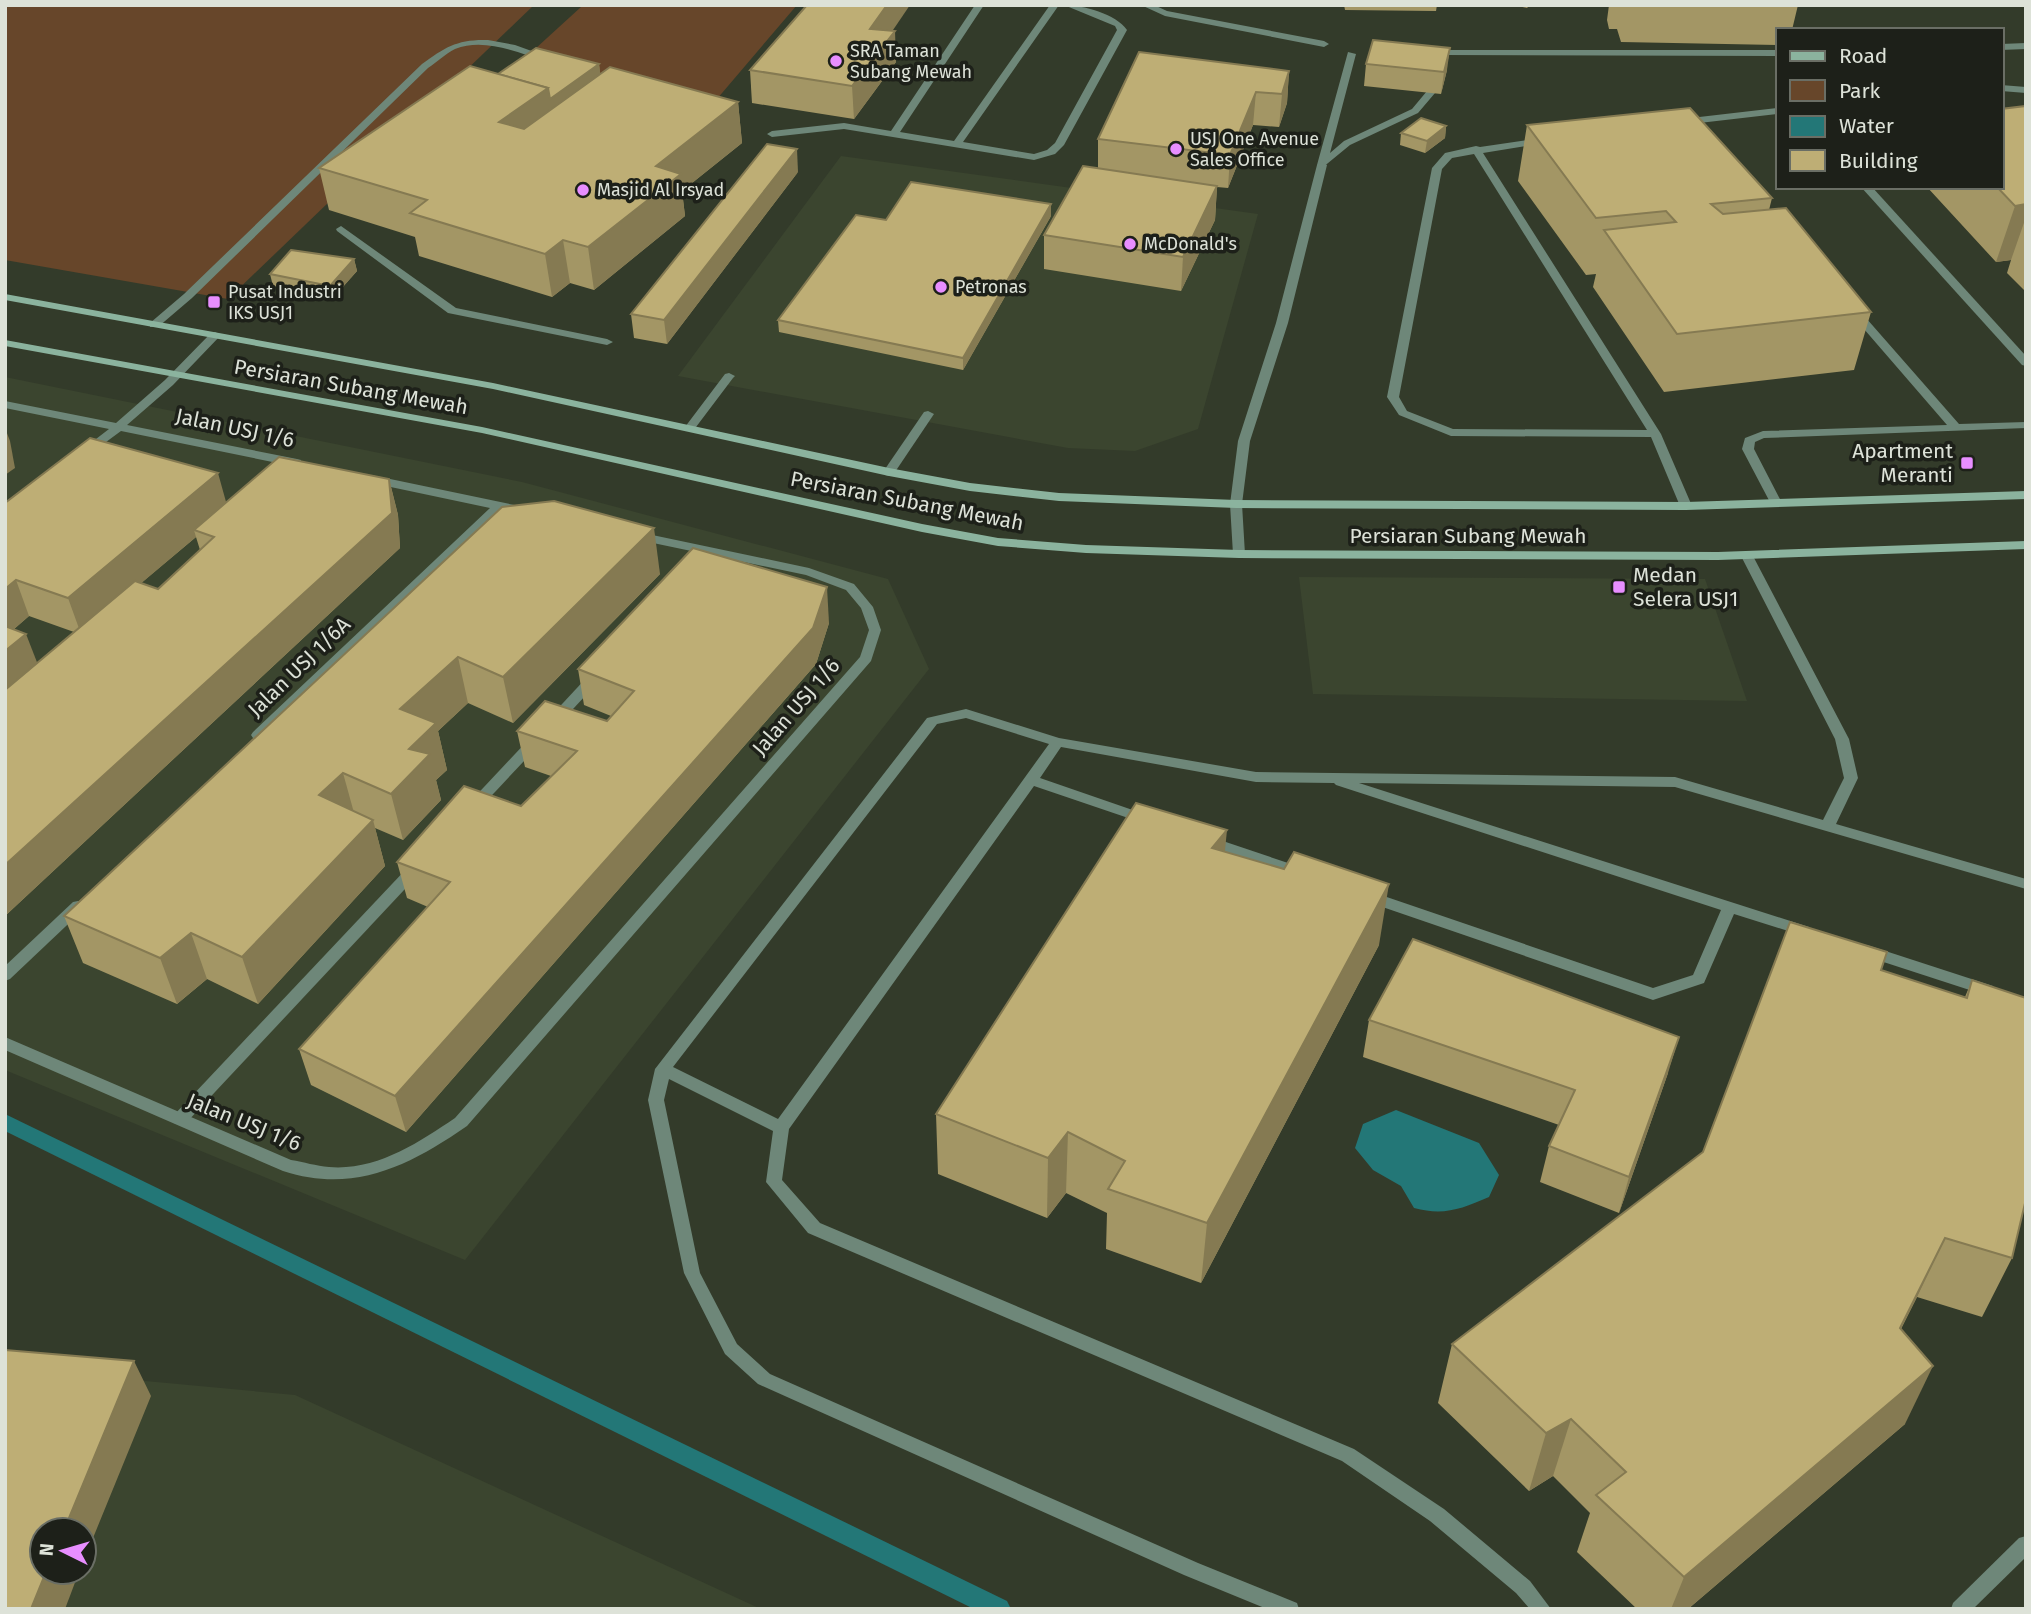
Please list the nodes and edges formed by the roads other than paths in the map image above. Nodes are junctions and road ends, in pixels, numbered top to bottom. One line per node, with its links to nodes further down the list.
1 (980, 5): 22 (street)
2 (1055, 5): 24 (street)
3 (1068, 5): 24 (street)
4 (1145, 5): 6 (street)
5 (1173, 5): 6 (street)
6 (1165, 13): 7 (street)
7 (1324, 44)
8 (2026, 46): 9 (street)
9 (2003, 47)
10 (1776, 53): 12 (street)
11 (1351, 54): 26 (street)
12 (1440, 57)
13 (554, 61): 31 (street)
14 (2003, 88): 15 (street)
15 (2026, 90)
16 (1430, 93): 26 (street)
17 (1776, 111): 18 (street)
18 (1689, 121): 19 (street); 20 (street)
19 (1676, 123)
20 (1698, 131)
21 (772, 134): 22 (street)
22 (894, 134): 24 (street)
23 (1556, 139): 25 (street)
24 (957, 144)
25 (1476, 149): 44 (street); 44 (street)
26 (1322, 165): 51 (street)
27 (1868, 189): 35 (street)
28 (341, 229): 33 (street)
29 (5, 297): 31 (main road, Persiaran Subang Mewah)
30 (1850, 306): 43 (street)
31 (154, 325): 32 (main road, Persiaran Subang Mewah)
32 (215, 335): 36 (street); 42 (main road, Persiaran Subang Mewah)
33 (607, 342)
34 (5, 343): 36 (main road, Persiaran Subang Mewah)
35 (2026, 363)
36 (179, 376): 41 (street); 57 (main road, Persiaran Subang Mewah)
37 (729, 376): 42 (street)
38 (5, 404): 41 (street, Jalan USJ 1/6)
39 (928, 414): 47 (street)
40 (2026, 425): 43 (street)
41 (121, 426): 45 (street); 46 (street, Jalan USJ 1/6)
42 (689, 429): 47 (main road, Persiaran Subang Mewah)
43 (1957, 429): 50 (street)
44 (1655, 434): 53 (street)
45 (79, 458)
46 (300, 469)
47 (889, 472): 51 (main road, Persiaran Subang Mewah)
48 (357, 475): 52 (street)
49 (2026, 495): 50 (main road, Persiaran Subang Mewah)
50 (1776, 503): 53 (main road, Persiaran Subang Mewah)
51 (1236, 504): 53 (main road, Persiaran Subang Mewah); 57 (street)
52 (499, 506): 54 (street); 61 (street, Jalan USJ 1/6A)
53 (1686, 506)
54 (526, 512)
55 (620, 532): 80 (street, Jalan USJ 1/6)
56 (2026, 545): 58 (main road, Persiaran Subang Mewah)
57 (1239, 554): 58 (main road, Persiaran Subang Mewah)
58 (1747, 556): 66 (street)
59 (608, 663): 64 (street)
60 (1058, 742): 62 (street); 63 (street); 79 (street)
61 (247, 745)
62 (1327, 778): 66 (street); 73 (street)
63 (1031, 780): 65 (street); 81 (street)
64 (466, 815)
65 (1160, 825)
66 (1828, 825): 70 (street)
67 (1199, 838): 69 (street)
68 (428, 855): 80 (street)
69 (1316, 878)
70 (2026, 884)
71 (1355, 891): 73 (street)
72 (86, 898): 76 (street)
73 (1730, 907): 74 (street)
74 (1820, 936)
75 (1858, 948): 77 (street)
76 (5, 975)
77 (2000, 994)
78 (5, 1043): 80 (street, Jalan USJ 1/6)
79 (663, 1069): 81 (street); 83 (street)
80 (180, 1119)
81 (781, 1128): 84 (street)
82 (2026, 1544): 85 (street)
83 (1290, 1609)
84 (1542, 1609)
85 (1960, 1609)

